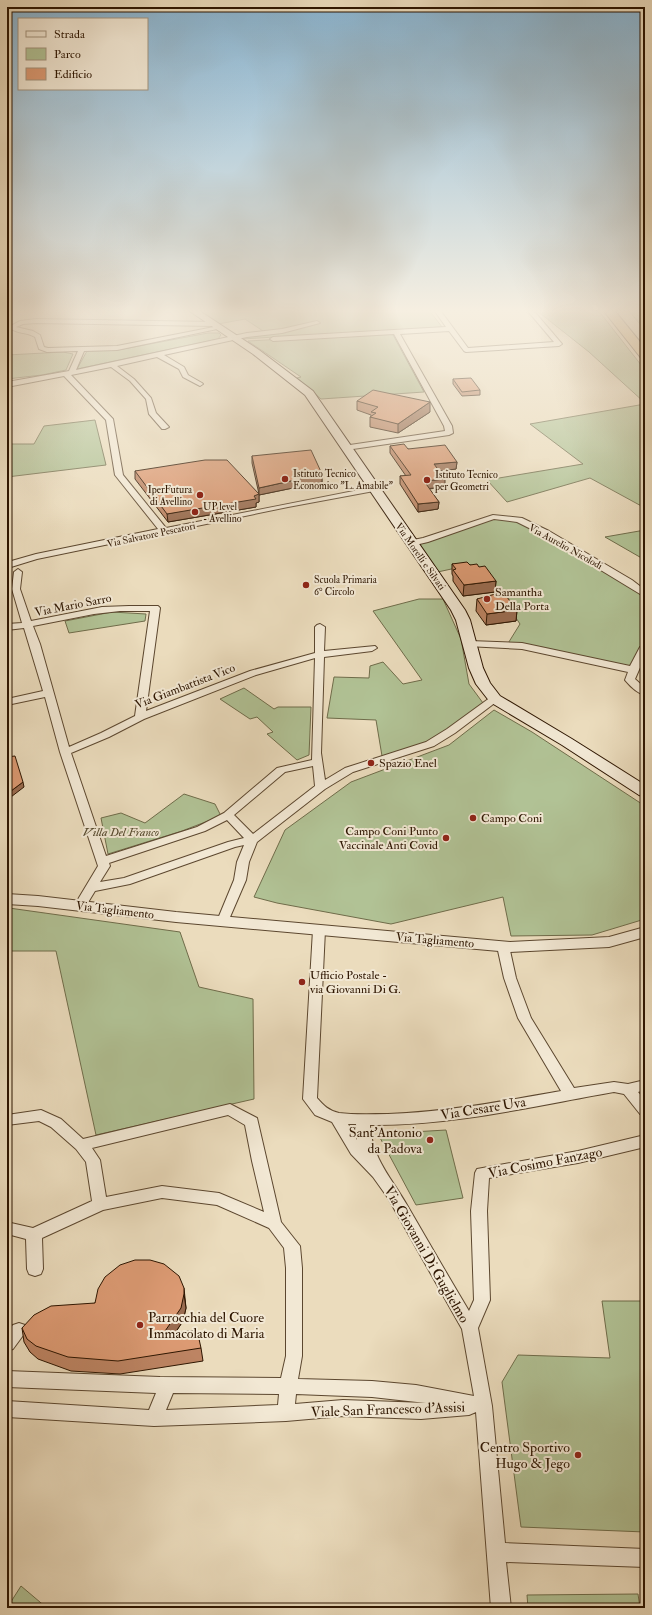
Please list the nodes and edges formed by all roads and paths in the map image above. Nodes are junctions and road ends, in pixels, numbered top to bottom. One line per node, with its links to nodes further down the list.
1 (80, 385): 5 (street)
2 (137, 385): 6 (street)
3 (298, 385): 7 (main road, Via Morelli e Silvati)
4 (426, 385): 7 (street)
5 (110, 420): 8 (street); 10 (street)
6 (165, 427)
7 (346, 448): 9 (main road, Via Morelli e Silvati)
8 (111, 465)
9 (374, 489): 10 (street, Via Salvatore Pescatori); 11 (main road, Via Morelli e Silvati)
10 (164, 531): 12 (street, Via Salvatore Pescatori)
11 (411, 542): 14 (street, Via Aurelio Nicolodi); 18 (main road, Via Morelli e Silvati)
12 (12, 570): 13 (street); 13 (street)
13 (16, 589): 15 (street)
14 (645, 594)
15 (28, 625): 16 (street); 24 (street); 27 (street, Via Mario Sarro)
16 (7, 627)
17 (320, 627): 21 (street)
18 (470, 644): 22 (street); 25 (main road, Via Morelli e Silvati)
19 (645, 647): 22 (street)
20 (372, 648): 21 (street, Via Giambattista Vico)
21 (320, 655): 27 (street, Via Giambattista Vico); 29 (street)
22 (633, 670): 23 (street)
23 (645, 692)
24 (48, 693): 26 (street); 28 (street)
25 (495, 699): 30 (street); 31 (main road, Via Morelli e Silvati)
26 (7, 702)
27 (140, 717): 28 (street, Via Giambattista Vico)
28 (64, 752): 34 (street)
29 (316, 762): 30 (street); 32 (street)
30 (321, 787): 33 (street)
31 (645, 792)
32 (228, 815): 33 (street); 34 (street)
33 (252, 840): 35 (street); 38 (street)
34 (102, 861): 35 (street)
35 (91, 888): 37 (street)
36 (7, 899): 37 (street, Via Tagliamento)
37 (80, 906): 38 (street, Via Tagliamento)
38 (223, 921): 39 (street, Via Tagliamento)
39 (319, 930): 41 (street, Via Tagliamento); 46 (street)
40 (645, 932): 41 (street, Via Tagliamento)
41 (503, 946): 44 (street)
42 (645, 1085): 43 (street, Via Cesare Uva)
43 (628, 1089): 44 (street, Via Cesare Uva); 45 (street)
44 (570, 1094): 48 (street, Via Cesare Uva)
45 (645, 1110)
46 (337, 1118): 48 (street, Via Cesare Uva); 51 (street, Via Giovanni Di Guglielmo)
47 (7, 1120): 50 (street)
48 (364, 1120): 51 (street)
49 (645, 1141): 57 (street, Via Cosimo Fanzago)
50 (81, 1145): 52 (street); 53 (street)
51 (378, 1173): 57 (street, Via Giovanni Di Guglielmo)
52 (100, 1204): 53 (street); 55 (street)
53 (274, 1224): 62 (street)
54 (7, 1230): 55 (street)
55 (34, 1235): 56 (street)
56 (35, 1269)
57 (470, 1328): 63 (street, Via Giovanni Di Guglielmo)
58 (18, 1330): 59 (street)
59 (7, 1344)
60 (7, 1378): 61 (street, Viale San Francesco d'Assisi)
61 (168, 1385): 62 (street, Viale San Francesco d'Assisi); 66 (street)
62 (288, 1386): 63 (street, Viale San Francesco d'Assisi); 65 (street)
63 (484, 1406): 65 (street, Viale San Francesco d'Assisi); 67 (street, Via Giovanni Di Guglielmo)
64 (7, 1409): 66 (street, Viale San Francesco d'Assisi)
65 (286, 1413): 66 (street, Viale San Francesco d'Assisi)
66 (154, 1418)
67 (496, 1552): 68 (street); 69 (street, Via Giovanni Di Guglielmo)
68 (645, 1558)
69 (501, 1608)

